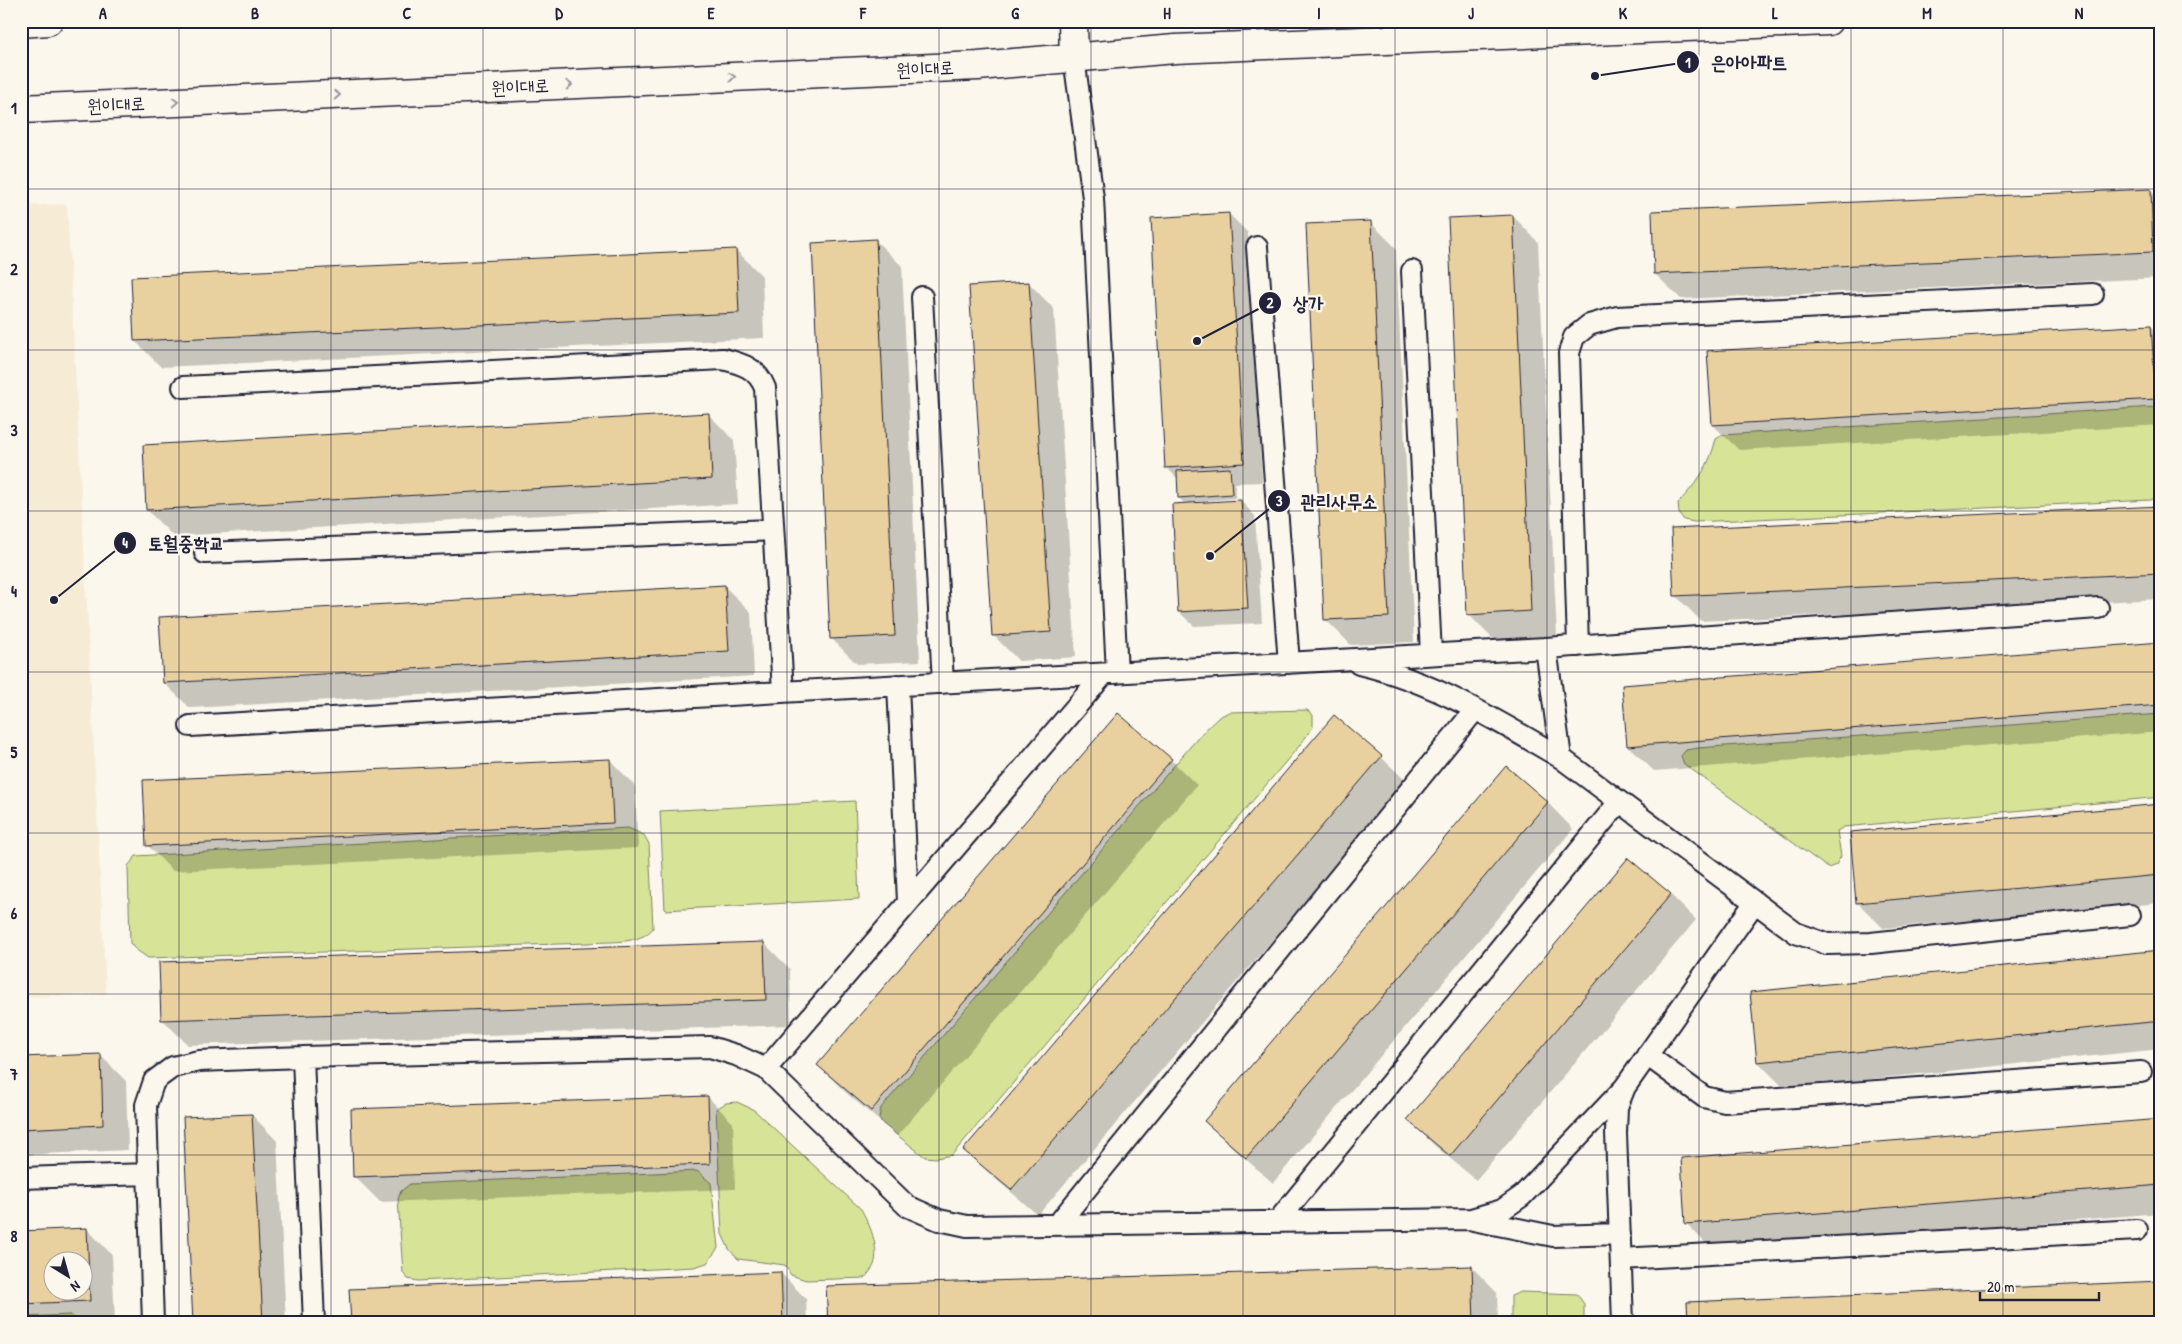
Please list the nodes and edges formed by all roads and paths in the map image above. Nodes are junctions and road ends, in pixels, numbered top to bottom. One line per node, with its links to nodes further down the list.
1 (48, 21): 4 (main road)
2 (1073, 21): 5 (main road)
3 (1828, 21): 5 (main road, 원이대로)
4 (21, 23)
5 (1074, 58): 6 (main road, 원이대로, one-way to 5); 20 (lane)
6 (21, 109)
7 (1258, 247): 19 (lane)
8 (1412, 271): 17 (lane)
9 (2093, 294): 15 (lane)
10 (922, 297): 21 (lane)
11 (183, 387): 12 (lane)
12 (773, 530): 13 (lane); 23 (lane)
13 (206, 553)
14 (2098, 608): 15 (lane)
15 (1578, 646): 16 (lane)
16 (1546, 648): 17 (lane); 26 (lane)
17 (1431, 654): 18 (lane)
18 (1343, 660): 19 (lane); 24 (lane)
19 (1289, 663): 20 (lane)
20 (1110, 673): 21 (lane); 28 (lane)
21 (942, 683): 22 (lane)
22 (898, 686): 23 (lane); 28 (lane)
23 (783, 692): 25 (lane)
24 (1475, 710): 26 (lane); 40 (lane)
25 (190, 726)
26 (1561, 758): 27 (lane)
27 (1619, 802): 29 (lane); 39 (lane)
28 (908, 902): 33 (lane)
29 (1755, 902): 30 (lane); 31 (lane)
30 (2130, 915)
31 (1648, 1055): 34 (lane); 35 (lane)
32 (303, 1057): 33 (lane); 36 (lane); 45 (lane)
33 (766, 1069): 40 (lane)
34 (2141, 1072)
35 (1625, 1087): 38 (lane); 42 (lane)
36 (148, 1174): 37 (lane); 44 (lane)
37 (21, 1178)
38 (1471, 1220): 39 (lane); 42 (lane)
39 (1277, 1222): 40 (lane)
40 (1057, 1225)
41 (2137, 1230): 43 (lane)
42 (1620, 1234): 43 (lane)
43 (1621, 1259): 46 (lane)
44 (153, 1323)
45 (314, 1323)
46 (1623, 1323)

